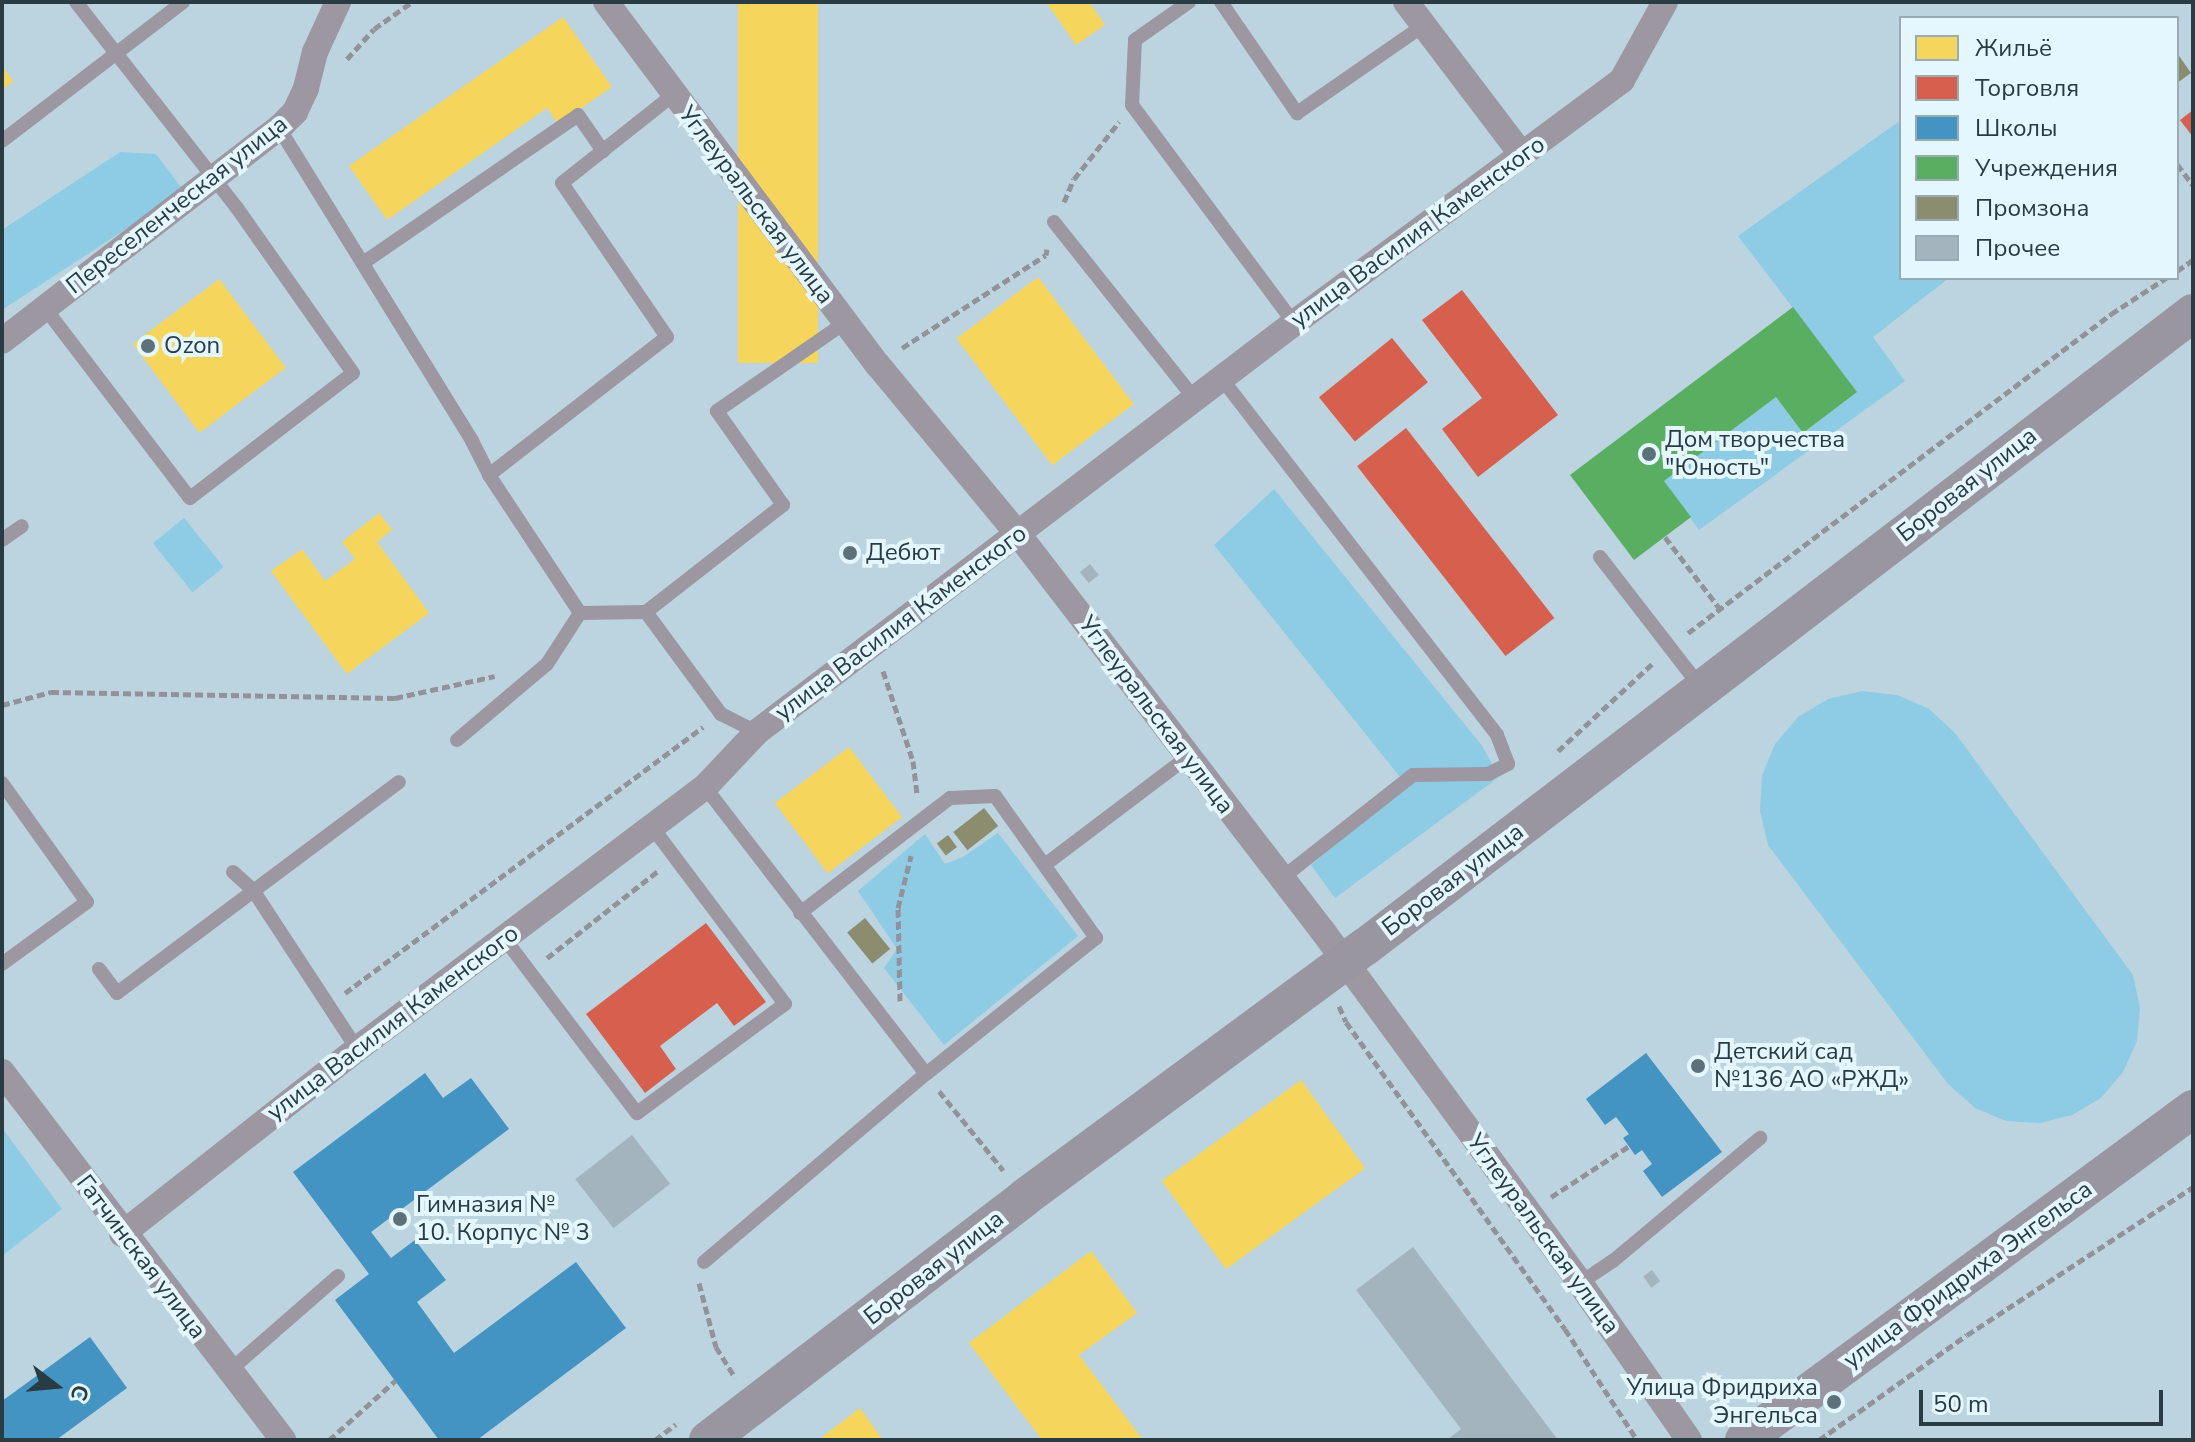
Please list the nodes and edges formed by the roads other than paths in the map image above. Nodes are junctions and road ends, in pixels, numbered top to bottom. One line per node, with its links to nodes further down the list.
1 (76, 2): 10 (lane)
2 (183, 2): 10 (lane)
3 (338, 2): 12 (street, Переселенческая улица)
4 (606, 2): 11 (street, Углеуральская улица)
5 (1189, 2): 22 (lane)
6 (1221, 2): 9 (lane)
7 (1406, 2): 9 (street)
8 (1663, 3): 15 (street, улица Василия Каменского)
9 (1424, 25): 15 (street)
10 (116, 55): 13 (lane); 16 (lane)
11 (673, 95): 14 (lane); 21 (street, Углеуральская улица)
12 (279, 128): 16 (street, Переселенческая улица); 18 (lane)
13 (2, 141)
14 (603, 151): 18 (lane); 26 (lane)
15 (1522, 155): 22 (street, улица Василия Каменского)
16 (214, 178): 19 (street, Переселенческая улица); 19 (lane)
17 (1054, 222): 25 (lane)
18 (363, 263): 26 (lane)
19 (45, 308): 23 (street, Переселенческая улица)
20 (2193, 313): 33 (main road, Боровая улица)
21 (846, 322): 28 (street, Углеуральская улица); 31 (lane)
22 (1294, 323): 24 (street, улица Василия Каменского)
23 (2, 341)
24 (1222, 379): 25 (street, улица Василия Каменского); 43 (lane)
25 (1195, 399): 28 (street, улица Василия Каменского)
26 (489, 475): 32 (lane)
27 (22, 526): 29 (lane)
28 (1018, 534): 34 (street, улица Василия Каменского); 36 (street, Углеуральская улица)
29 (2, 540)
30 (1600, 557): 33 (lane)
31 (646, 612): 32 (lane); 34 (lane)
32 (580, 613): 35 (lane)
33 (1702, 689): 49 (main road, Боровая улица)
34 (757, 732): 39 (street, улица Василия Каменского)
35 (457, 740)
36 (1189, 756): 41 (lane); 43 (street, Углеуральская улица)
37 (399, 782): 44 (lane)
38 (2, 783): 47 (lane)
39 (705, 787): 40 (street, улица Василия Каменского); 45 (lane)
40 (652, 827): 46 (street, улица Василия Каменского); 46 (lane)
41 (1046, 864): 45 (lane); 52 (lane)
42 (233, 872): 44 (lane)
43 (1282, 878): 49 (street, Углеуральская улица)
44 (253, 890): 48 (lane); 50 (lane)
45 (800, 913): 52 (lane)
46 (504, 938): 50 (street, улица Василия Каменского)
47 (2, 964)
48 (99, 969)
49 (1335, 969): 58 (street, Углеуральская улица); 60 (main road, Боровая улица)
50 (357, 1049): 55 (street, улица Василия Каменского)
51 (2, 1072): 55 (street, Гатчинская улица)
52 (926, 1074): 56 (lane)
53 (2193, 1109): 63 (main road, улица Фридриха Энгельса)
54 (1760, 1138): 58 (lane)
55 (122, 1234): 59 (street, Гатчинская улица)
56 (704, 1262)
57 (338, 1276): 59 (lane)
58 (1580, 1283): 62 (street, Углеуральская улица)
59 (228, 1372): 61 (street, Гатчинская улица)
60 (693, 1431)
61 (283, 1440)
62 (1689, 1440)
63 (1744, 1440)

